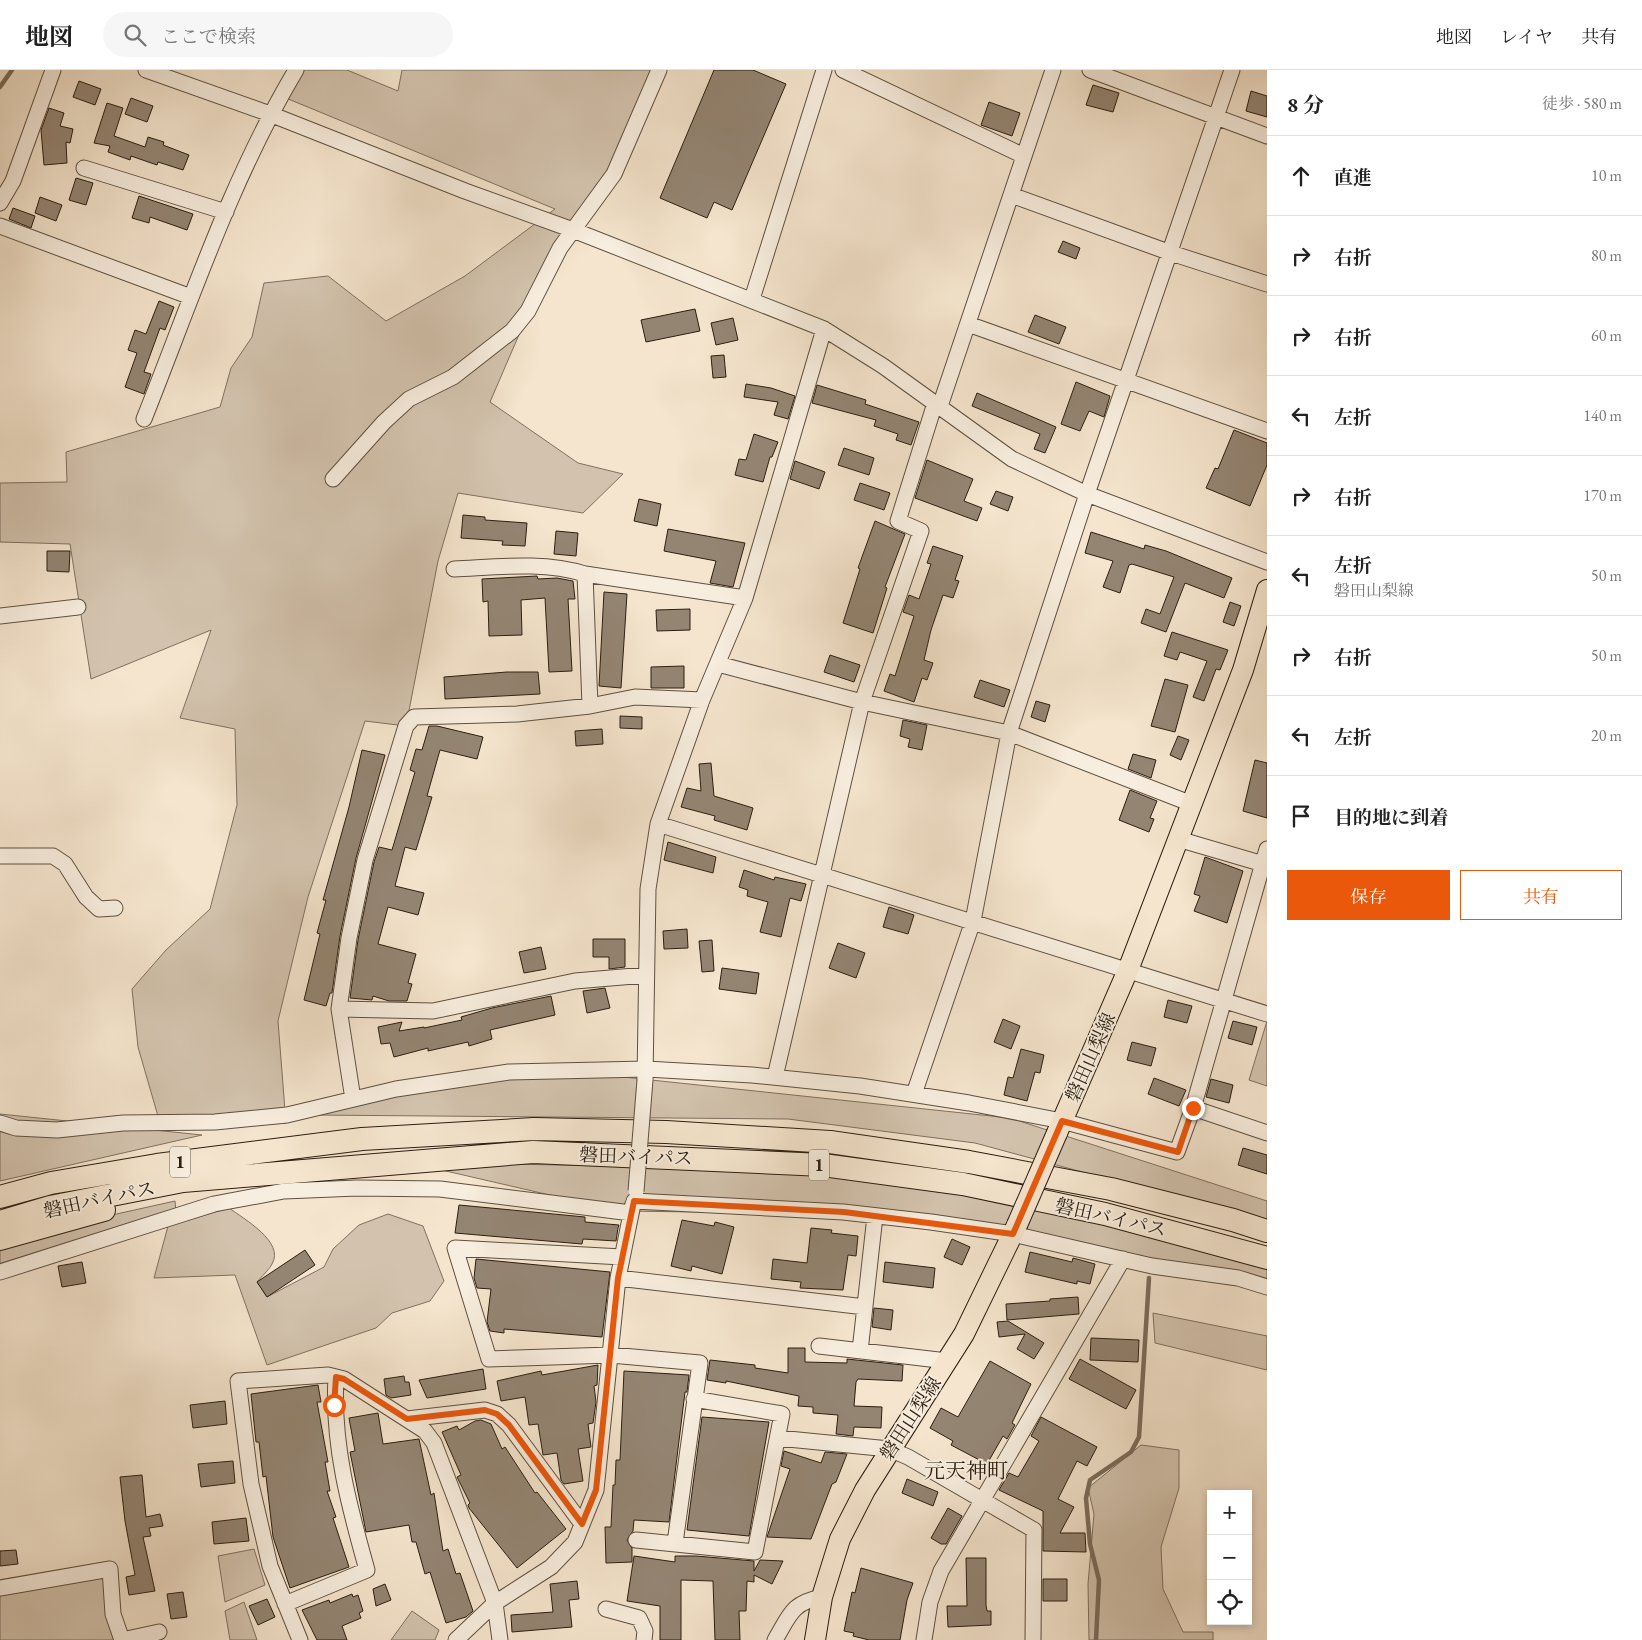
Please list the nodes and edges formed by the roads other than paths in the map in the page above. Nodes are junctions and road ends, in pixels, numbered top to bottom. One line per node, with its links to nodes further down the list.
1 (54, 70): 16 (street)
2 (146, 70): 10 (street)
3 (296, 70): 10 (street)
4 (659, 70): 19 (street)
5 (824, 70): 23 (street)
6 (843, 70): 13 (street)
7 (1053, 70): 13 (street)
8 (1090, 70): 11 (street)
9 (1232, 70): 11 (street)
10 (270, 114): 17 (street); 19 (street)
11 (1216, 117): 12 (street); 20 (street)
12 (1267, 136)
13 (1024, 156): 15 (street)
14 (84, 168): 17 (street)
15 (1011, 195): 20 (street); 24 (street)
16 (0, 203)
17 (226, 212): 22 (street)
18 (0, 226): 22 (street)
19 (573, 230): 23 (street); 30 (street)
20 (1170, 252): 21 (street); 26 (street)
21 (1267, 284)
22 (191, 297): 28 (street)
23 (752, 299): 25 (street)
24 (968, 324): 26 (street); 27 (street)
25 (824, 329): 27 (street); 36 (street)
26 (1126, 381): 29 (street); 31 (street)
27 (938, 404): 31 (street); 41 (street)
28 (144, 419)
29 (1267, 431)
30 (333, 479)
31 (1087, 494): 32 (street); 43 (street)
32 (1267, 562)
33 (454, 569): 34 (street)
34 (585, 574): 36 (street); 42 (street)
35 (1267, 590): 44 (main road, 磐田山梨線)
36 (745, 598): 39 (street)
37 (78, 607): 38 (street)
38 (0, 616)
39 (718, 664): 40 (street); 41 (street)
40 (702, 700): 42 (street); 45 (street)
41 (862, 702): 43 (street); 50 (street)
42 (590, 706): 56 (street)
43 (1009, 733): 44 (street); 52 (street)
44 (1192, 804): 46 (main road, 磐田山梨線)
45 (658, 824): 50 (street); 54 (street)
46 (1178, 839): 49 (street); 53 (main road, 磐田山梨線)
47 (1267, 849): 49 (street)
48 (0, 856): 51 (street)
49 (1265, 865): 55 (street)
50 (822, 874): 52 (street); 59 (street)
51 (116, 908)
52 (972, 922): 53 (street); 60 (street)
53 (1128, 970): 55 (street); 64 (main road, 磐田山梨線)
54 (646, 975): 56 (street); 58 (street)
55 (1224, 1000): 57 (street); 62 (street)
56 (339, 1009): 61 (street)
57 (1267, 1014)
58 (645, 1075): 59 (street); 61 (street); 70 (street, bridge)
59 (775, 1077): 60 (street)
60 (914, 1094): 64 (street)
61 (353, 1099): 63 (street)
62 (1193, 1108): 64 (street); 65 (street)
63 (0, 1123)
64 (1060, 1127): 73 (main road, 磐田山梨線, bridge)
65 (1267, 1133)
66 (362, 1139): 68 (highway); 69 (highway, 磐田バイパス / 1); 74 (highway, 磐田バイパス / 1)
67 (361, 1165): 72 (highway, 磐田バイパス / 1); 75 (highway); 77 (highway, 磐田バイパス / 1)
68 (0, 1182)
69 (0, 1197)
70 (633, 1201): 71 (street); 76 (street); 79 (street)
71 (875, 1216): 73 (street); 82 (street)
72 (0, 1222)
73 (1015, 1230): 78 (street); 86 (main road, 磐田山梨線)
74 (1267, 1231)
75 (0, 1239)
76 (622, 1257): 80 (street); 85 (street)
77 (1267, 1258)
78 (1123, 1259): 81 (street); 92 (street)
79 (0, 1272)
80 (618, 1278): 82 (street); 85 (street)
81 (1267, 1287)
82 (865, 1307): 84 (street)
83 (819, 1346): 84 (street)
84 (860, 1351): 86 (street)
85 (611, 1355): 88 (street); 93 (street)
86 (947, 1361): 91 (main road, 磐田山梨線)
87 (336, 1377): 89 (street); 99 (street); 99 (street)
88 (694, 1399): 90 (street); 95 (street)
89 (407, 1419): 93 (street); 98 (street)
90 (778, 1438): 91 (street); 95 (street)
91 (889, 1449): 92 (street); 97 (main road, 磐田山梨線)
92 (982, 1500): 109 (street); 110 (street)
93 (582, 1524): 98 (street)
94 (636, 1540): 95 (street)
95 (675, 1543)
96 (0, 1588): 102 (street)
97 (822, 1597): 107 (street); 108 (main road, 磐田山梨線)
98 (495, 1603): 104 (street); 105 (street)
99 (285, 1604): 103 (street)
100 (606, 1609): 106 (street)
101 (159, 1632): 102 (street)
102 (122, 1640)
103 (300, 1640)
104 (456, 1640)
105 (500, 1640)
106 (644, 1640)
107 (775, 1640)
108 (815, 1640)
109 (924, 1640)
110 (1033, 1640)

